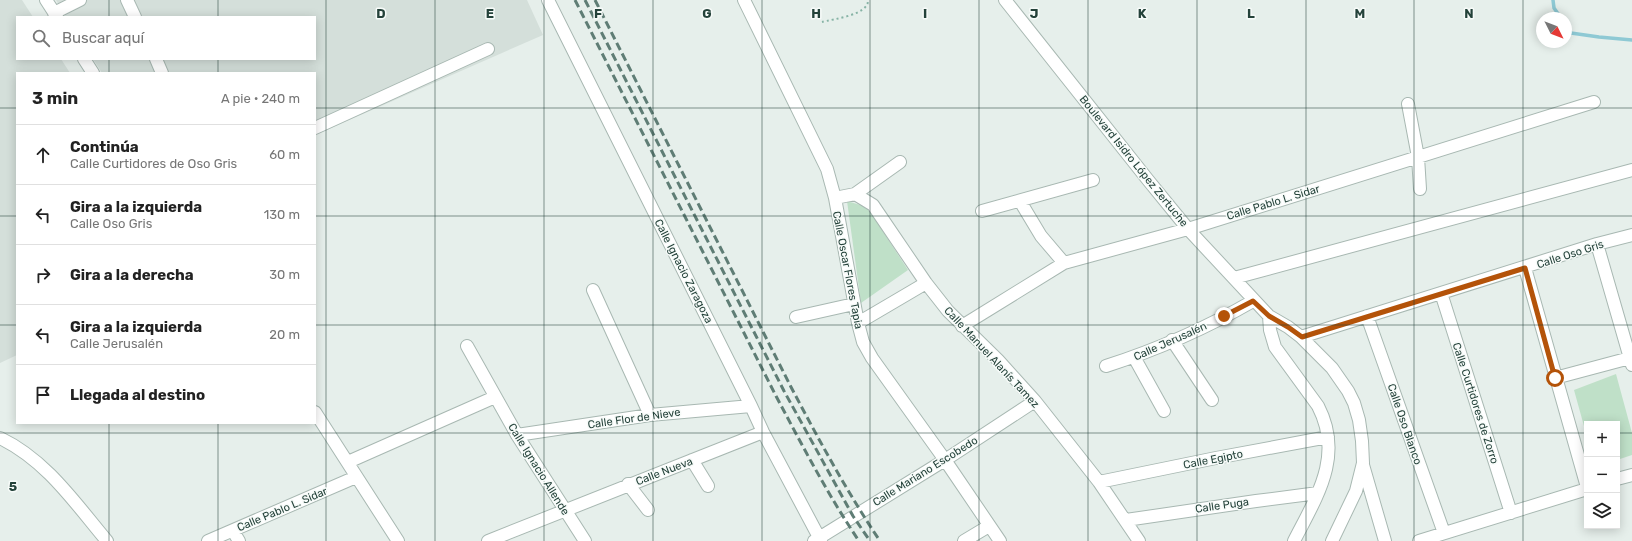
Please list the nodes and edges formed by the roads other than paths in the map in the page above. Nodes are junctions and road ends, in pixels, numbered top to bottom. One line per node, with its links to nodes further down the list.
1 (46, 0): 7 (street)
2 (80, 0): 7 (street)
3 (127, 0): 8 (street)
4 (548, 0): 52 (street, Calle Ignacio Zaragoza)
5 (744, 0): 23 (street, Calle Oscar Flores Tapia)
6 (1006, 0): 26 (street, Boulevard Isidro López Zertuche)
7 (55, 15)
8 (135, 16)
9 (488, 49): 16 (street)
10 (85, 60): 12 (street)
11 (156, 60): 13 (street)
12 (92, 72)
13 (162, 72)
14 (1594, 102): 17 (street, Calle Pablo L. Sidar)
15 (1408, 104): 17 (street)
16 (316, 128)
17 (1418, 157): 21 (street); 26 (street, Calle Pablo L. Sidar)
18 (900, 162): 22 (street)
19 (1632, 170): 31 (street)
20 (1093, 180): 24 (street)
21 (1420, 189)
22 (855, 194): 23 (street); 32 (street, Calle Manuel Alanís Tamez)
23 (835, 198): 36 (street, Calle Oscar Flores Tapia)
24 (1020, 201): 25 (street); 29 (street)
25 (982, 211)
26 (1188, 228): 29 (street, Calle Pablo L. Sidar); 31 (street, Boulevard Isidro López Zertuche)
27 (1632, 235): 28 (street, Calle Oso Gris)
28 (1598, 244): 30 (street, Calle Oso Gris); 46 (street)
29 (1064, 263): 41 (street, Calle Pablo L. Sidar)
30 (1525, 268): 34 (street, Calle Oso Gris); 48 (street)
31 (1234, 278): 35 (street, Boulevard Isidro López Zertuche)
32 (926, 283): 40 (street); 41 (street, Calle Manuel Alanís Tamez)
33 (593, 290): 55 (street)
34 (1441, 293): 38 (street, Calle Oso Gris); 75 (street, Calle Curtidores de Zorro)
35 (1253, 301): 37 (street, Boulevard Isidro López Zertuche); 43 (street, Calle Jerusalén)
36 (854, 304): 39 (street); 40 (street, Calle Oscar Flores Tapia)
37 (1269, 316): 42 (street, Boulevard Isidro López Zertuche); 58 (street)
38 (1367, 316): 42 (street, Calle Oso Gris); 78 (street, Calle Oso Blanco)
39 (796, 317)
40 (858, 323): 61 (street, Calle Oscar Flores Tapia)
41 (962, 326): 51 (street, Calle Manuel Alanís Tamez)
42 (1302, 337): 63 (street, Boulevard Isidro López Zertuche)
43 (1172, 340): 45 (street, Calle Jerusalén); 50 (street)
44 (467, 346): 49 (street, Calle Ignacio Allende)
45 (1134, 357): 47 (street, Calle Jerusalén); 53 (street)
46 (1631, 361): 48 (street)
47 (1106, 366)
48 (1555, 378): 66 (street)
49 (495, 397): 57 (street, Calle Ignacio Allende); 62 (street)
50 (1212, 400)
51 (1035, 401): 61 (street, Calle Mariano Escobedo); 68 (street, Calle Manuel Alanís Tamez)
52 (751, 406): 55 (street, Calle Flor de Nieve); 56 (street, Calle Ignacio Zaragoza)
53 (1164, 410)
54 (316, 414): 62 (street)
55 (650, 416): 57 (street, Calle Flor de Nieve)
56 (763, 432): 60 (street, Calle Nueva); 80 (street, Calle Ignacio Zaragoza)
57 (518, 435): 73 (street, Calle Ignacio Allende)
58 (1328, 437): 68 (street, Calle Egipto); 72 (street)
59 (0, 438): 81 (street)
60 (692, 460): 69 (street, Calle Nueva); 70 (street)
61 (945, 460): 77 (street, Calle Oscar Flores Tapia); 80 (street, Calle Mariano Escobedo)
62 (348, 462): 65 (street)
63 (1363, 463): 90 (street, Boulevard Isidro López Zertuche); 91 (street)
64 (1632, 475): 67 (street)
65 (356, 477): 79 (street, Calle Pablo L. Sidar); 83 (street)
66 (1584, 478)
67 (1620, 478)
68 (1099, 482): 76 (street, Calle Manuel Alanís Tamez)
69 (628, 484): 73 (street, Calle Nueva); 74 (street)
70 (708, 486)
71 (1584, 489): 75 (street)
72 (1318, 494): 76 (street, Calle Puga); 89 (street)
73 (565, 510): 84 (street, Calle Nueva); 85 (street, Calle Ignacio Allende)
74 (648, 510)
75 (1511, 513): 78 (street)
76 (1126, 520): 88 (street, Calle Manuel Alanís Tamez)
77 (989, 526): 86 (street); 87 (street, Calle Oscar Flores Tapia)
78 (1444, 533): 92 (street)
79 (236, 536): 82 (street, Calle Pablo L. Sidar)
80 (818, 540)
81 (107, 541)
82 (208, 541)
83 (398, 541)
84 (488, 541)
85 (585, 541)
86 (964, 541)
87 (1000, 541)
88 (1139, 541)
89 (1294, 541)
90 (1332, 541)
91 (1385, 541)
92 (1419, 541)

